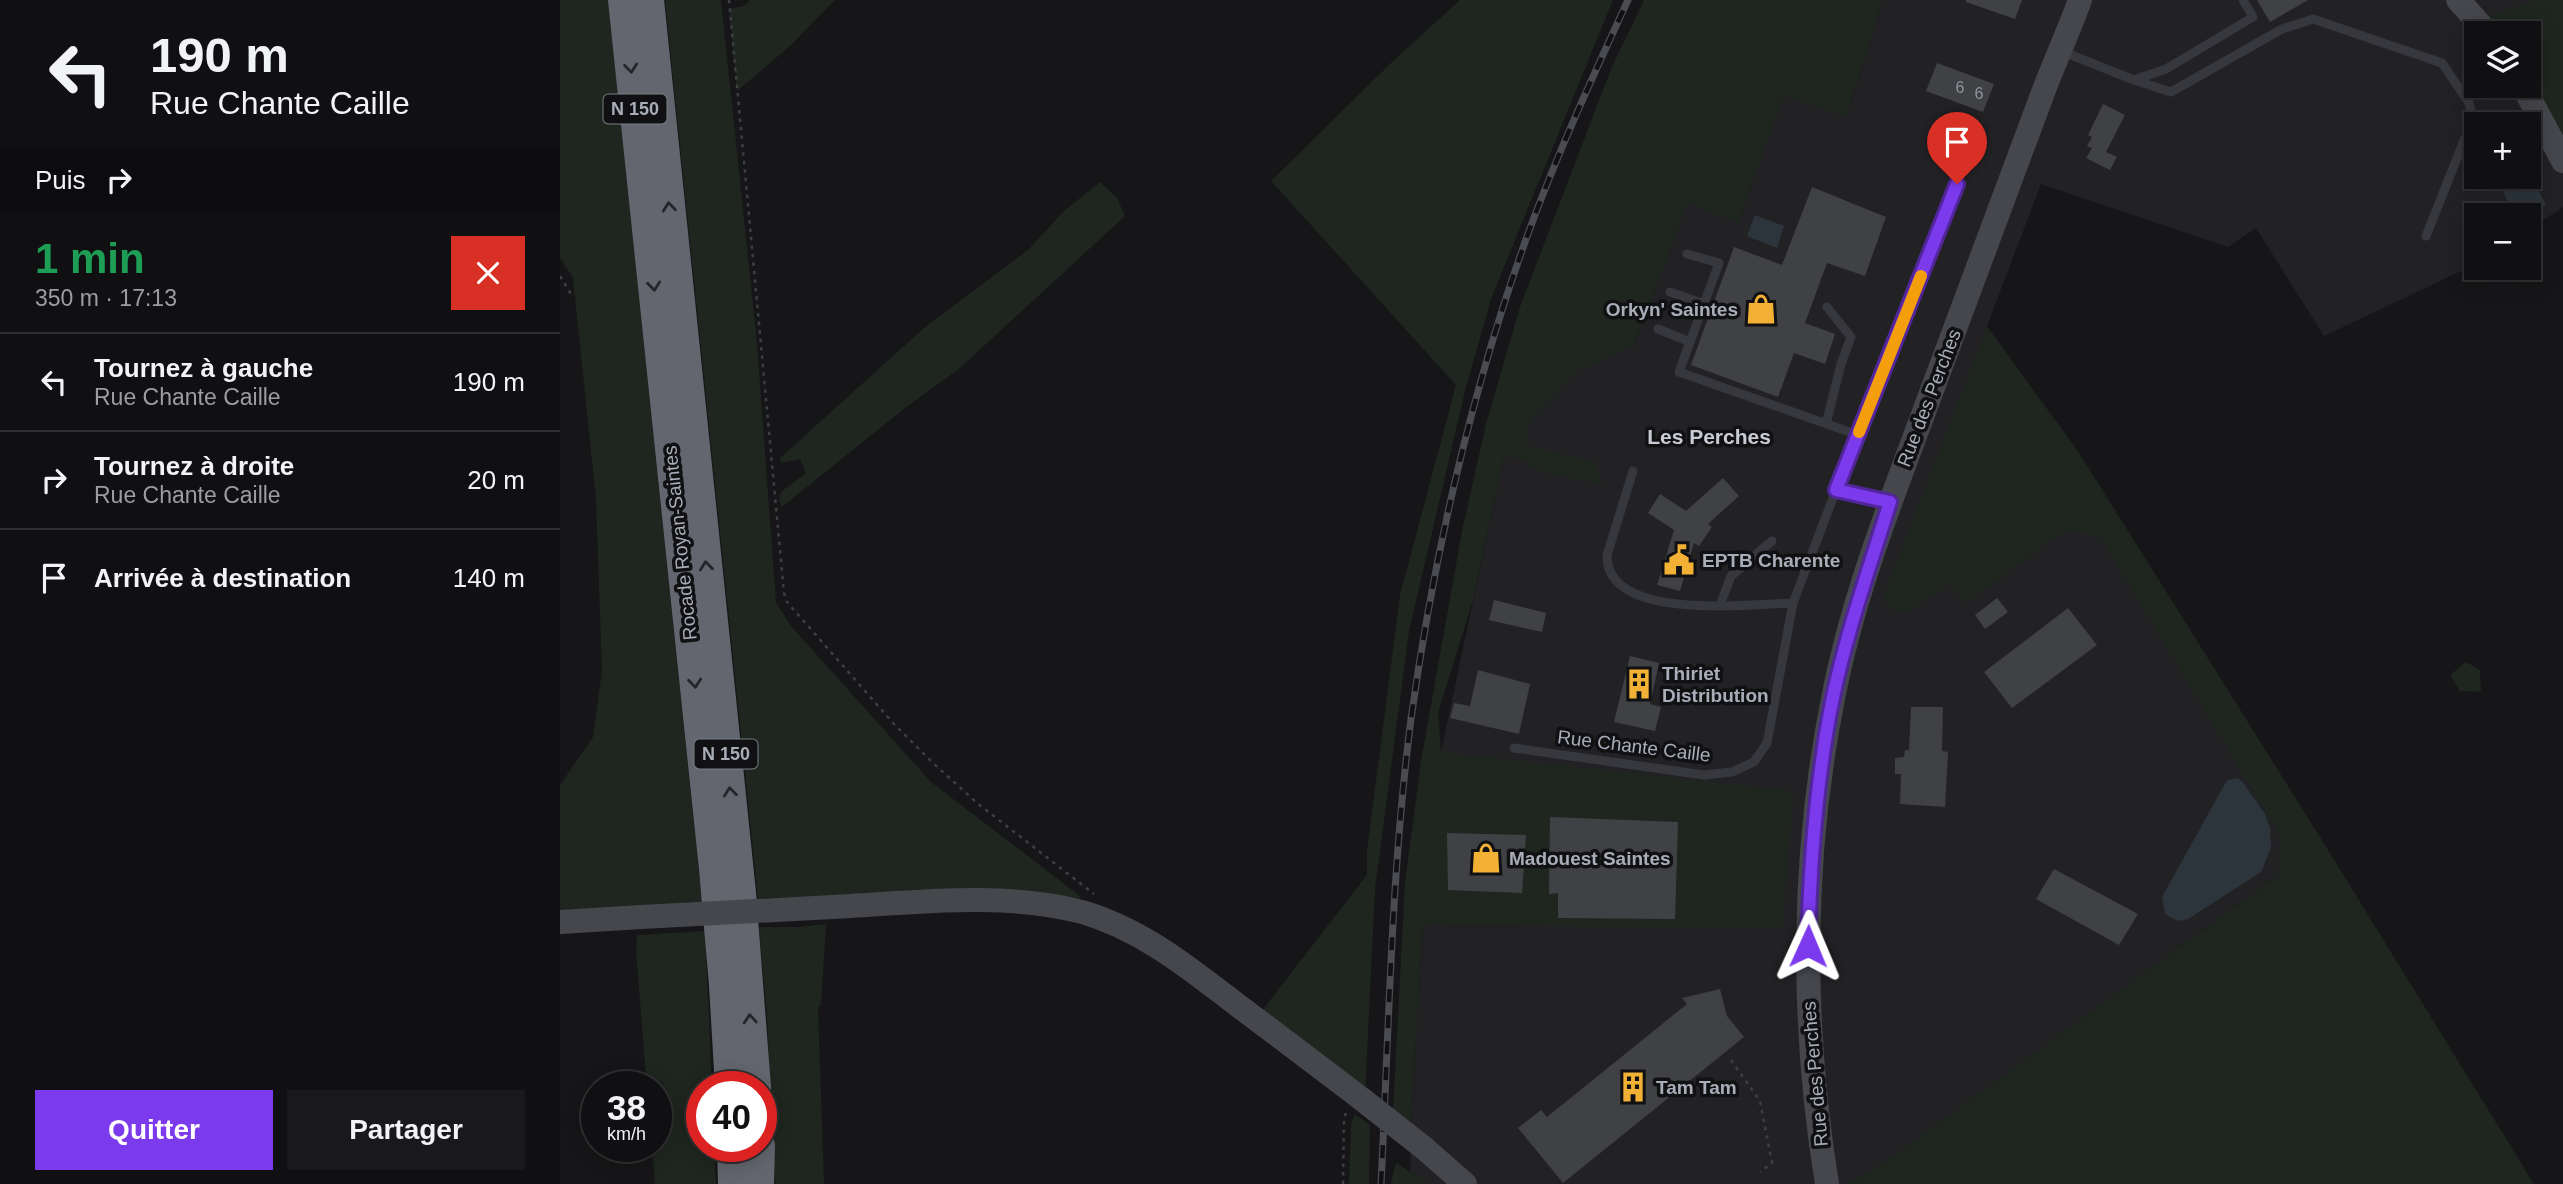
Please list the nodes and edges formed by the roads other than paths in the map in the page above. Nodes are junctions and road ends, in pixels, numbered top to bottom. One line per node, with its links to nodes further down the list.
1 (624, 0): 29 (highway, Rocade Royan-Saintes / N 150, one-way to 29)
2 (648, 0): 30 (highway, Rocade Royan-Saintes / N 150, one-way to 2)
3 (2080, 0): 7 (street, Rue des Perches)
4 (2244, 0): 8 (lane)
5 (2458, 0): 6 (street)
6 (2477, 21)
7 (2060, 51): 8 (lane); 23 (street, Rue des Perches)
8 (2134, 80): 12 (lane)
9 (2529, 98): 10 (street)
10 (2563, 161)
11 (1957, 184): 20 (lane, Rue Chante Caille)
12 (2426, 236)
13 (1687, 254): 15 (lane)
14 (1670, 292): 15 (lane)
15 (1704, 304): 18 (lane)
16 (1828, 307): 19 (lane)
17 (1658, 329): 18 (lane)
18 (1690, 342): 19 (lane)
19 (1826, 424): 20 (lane)
20 (1858, 435): 22 (lane, Rue Chante Caille)
21 (1633, 471): 26 (lane)
22 (1836, 490): 23 (lane); 25 (lane, Rue Chante Caille)
23 (1890, 502): 36 (street, Rue des Perches)
24 (1772, 541): 26 (lane)
25 (1793, 603): 26 (lane); 27 (lane, Rue Chante Caille)
26 (1720, 605)
27 (1514, 748)
28 (560, 922): 35 (street, bridge)
29 (730, 1071)
30 (754, 1071)
31 (733, 1162): 33 (highway)
32 (759, 1162): 34 (highway)
33 (734, 1184)
34 (758, 1184)
35 (1465, 1184)
36 (1827, 1184)

